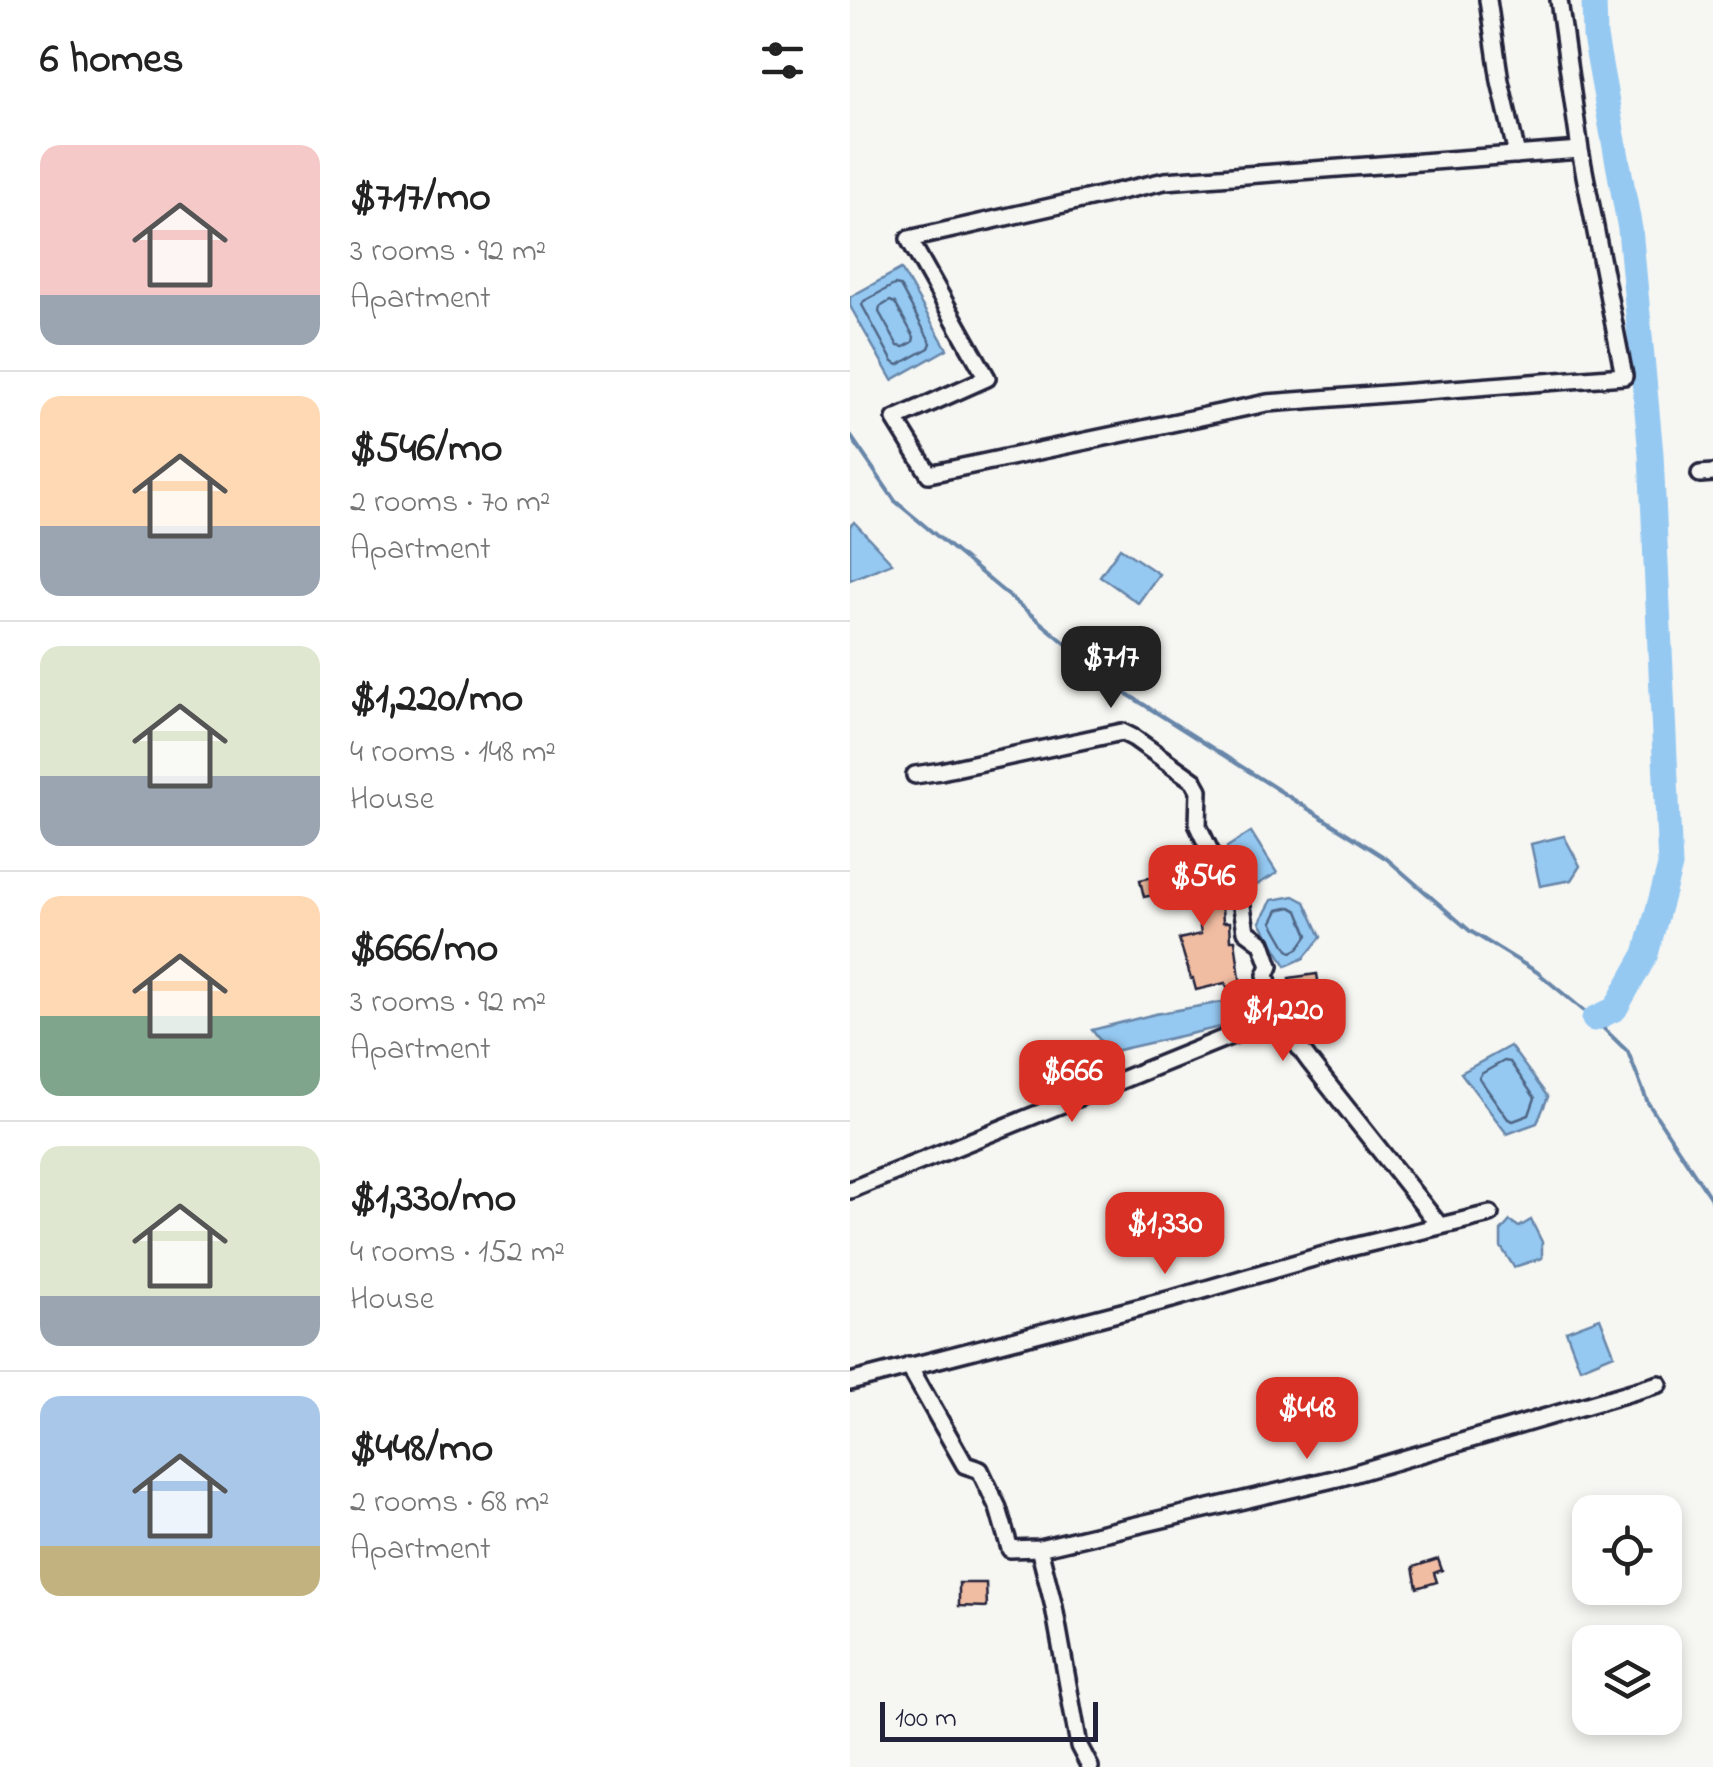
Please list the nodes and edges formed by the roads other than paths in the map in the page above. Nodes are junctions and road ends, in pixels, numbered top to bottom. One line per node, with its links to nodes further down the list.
1 (1488, 0): 4 (street)
2 (1559, 0): 3 (street)
3 (1580, 150): 4 (street); 4 (street)
4 (1517, 155)
5 (914, 775): 6 (street)
6 (1278, 1017): 7 (street); 9 (street)
7 (850, 1190)
8 (1490, 1214): 9 (street)
9 (1439, 1226): 10 (street)
10 (909, 1366): 11 (street); 13 (street)
11 (850, 1382)
12 (1660, 1384): 13 (street)
13 (1039, 1548): 14 (street)
14 (1090, 1767)

